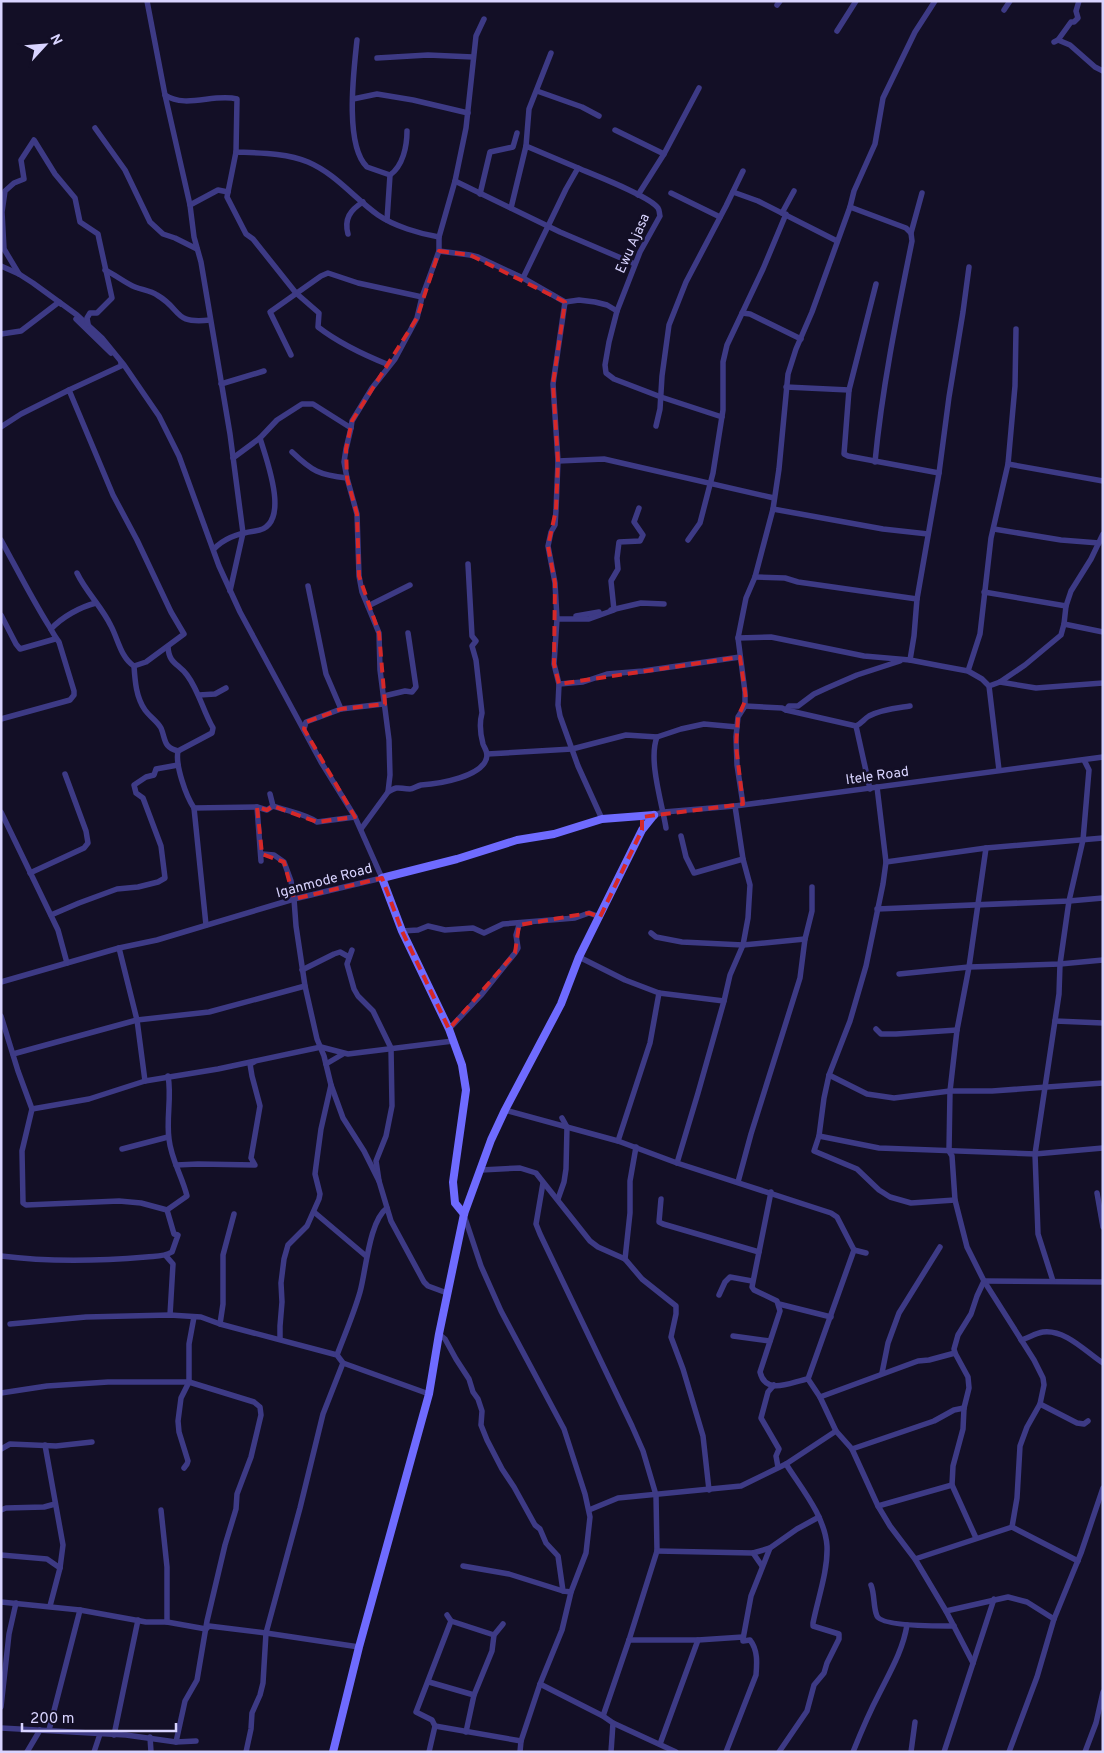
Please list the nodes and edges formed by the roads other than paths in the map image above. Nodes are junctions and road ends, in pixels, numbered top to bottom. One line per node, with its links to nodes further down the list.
1 (147, 1): 16 (street)
2 (856, 1): 8 (street)
3 (935, 1): 41 (street)
4 (1010, 1): 6 (street)
5 (1079, 1): 13 (street)
6 (1004, 10)
7 (484, 18): 12 (street)
8 (837, 31)
9 (357, 40): 17 (street)
10 (551, 53): 15 (street)
11 (377, 58): 12 (street)
12 (473, 58): 18 (street)
13 (1103, 71)
14 (699, 88): 26 (street)
15 (537, 91): 19 (street); 24 (street)
16 (165, 95): 25 (street); 39 (street)
17 (352, 99): 18 (street); 29 (street)
18 (468, 113): 30 (street)
19 (599, 116)
20 (95, 128): 50 (street)
21 (615, 130): 26 (street)
22 (407, 131): 29 (street)
23 (517, 133): 36 (street)
24 (526, 146): 27 (street, Ewu Ajasa); 40 (street)
25 (236, 152): 32 (street); 38 (street)
26 (664, 154): 37 (street)
27 (578, 168): 37 (street, Ewu Ajasa); 45 (street)
28 (743, 171): 33 (street)
29 (390, 175): 44 (street)
30 (455, 181): 36 (street); 48 (street)
31 (794, 191): 42 (street)
32 (228, 192): 39 (street); 61 (street)
33 (733, 192): 42 (street); 43 (street)
34 (671, 193): 43 (street)
35 (922, 193): 46 (street)
36 (480, 194): 40 (street)
37 (638, 195): 52 (street, Ewu Ajasa)
38 (362, 202): 44 (street); 47 (street)
39 (190, 205): 50 (street)
40 (511, 208): 45 (street)
41 (850, 208): 46 (street); 49 (street)
42 (784, 214): 49 (street); 65 (street)
43 (720, 217): 81 (street)
44 (387, 220): 48 (street)
45 (549, 226): 52 (street); 58 (street)
46 (911, 233): 90 (street)
47 (348, 234)
48 (439, 237): 51 (street)
49 (837, 241): 73 (street)
50 (197, 249): 69 (street)
51 (439, 251): 58 (street); 62 (street)
52 (635, 264): 66 (street, Ewu Ajasa)
53 (1, 266): 56 (street)
54 (968, 267): 92 (street)
55 (105, 270): 56 (street); 57 (street); 59 (street)
56 (19, 274): 63 (street)
57 (118, 276): 59 (street); 69 (street)
58 (522, 278): 64 (street)
59 (110, 283): 70 (street)
60 (876, 284): 80 (street)
61 (296, 293): 62 (street); 74 (street); 75 (street)
62 (422, 297): 75 (street)
63 (59, 302): 70 (street); 72 (street); 79 (street)
64 (565, 302): 66 (street); 89 (street)
65 (746, 306): 67 (street); 68 (street)
66 (617, 311): 81 (street, Ewu Ajasa)
67 (742, 313): 68 (street); 82 (street)
68 (750, 314): 73 (street)
69 (210, 320): 77 (street)
70 (88, 324): 108 (street)
71 (1016, 329): 91 (street)
72 (1, 334)
73 (801, 339): 78 (street)
74 (291, 355)
75 (389, 365): 85 (street)
76 (264, 371): 77 (street)
77 (221, 384): 88 (street)
78 (786, 387): 80 (street); 96 (street)
79 (69, 390): 84 (street); 130 (street)
80 (849, 390): 90 (street)
81 (661, 397): 82 (street); 83 (street)
82 (722, 417): 95 (street)
83 (656, 426)
84 (1, 427)
85 (351, 428): 86 (street); 93 (street)
86 (260, 438): 88 (street); 101 (street)
87 (292, 452): 93 (street)
88 (233, 458): 99 (street)
89 (558, 461): 95 (street); 123 (street)
90 (875, 462): 92 (street)
91 (1008, 464): 94 (street); 100 (street)
92 (939, 473): 103 (street)
93 (347, 478): 119 (street)
94 (1103, 481)
95 (709, 483): 96 (street); 106 (street)
96 (774, 498): 98 (street)
97 (639, 508): 121 (street)
98 (773, 509): 103 (street); 111 (street)
99 (242, 526): 101 (street); 102 (street)
100 (994, 529): 107 (street); 115 (street)
101 (251, 531): 102 (street)
102 (243, 533): 108 (street); 114 (street)
103 (928, 534): 116 (street)
104 (1103, 534): 107 (street)
105 (1, 540): 125 (street)
106 (688, 540)
107 (1099, 543): 120 (street)
108 (214, 549): 114 (street)
109 (468, 564): 155 (street)
110 (78, 573): 117 (street)
111 (755, 577): 116 (street); 128 (street)
112 (410, 585): 119 (street)
113 (308, 586): 146 (street)
114 (230, 591): 150 (street)
115 (984, 592): 120 (street); 135 (street)
116 (917, 599): 133 (street)
117 (96, 603): 125 (street); 134 (street)
118 (664, 604): 121 (street)
119 (368, 606): 142 (street)
120 (1066, 606): 124 (street)
121 (614, 610): 123 (street)
122 (1, 615): 129 (street)
123 (557, 619): 138 (street)
124 (1064, 624): 126 (street); 136 (street)
125 (51, 629): 129 (street)
126 (1103, 632)
127 (408, 634): 142 (street)
128 (738, 638): 131 (street); 132 (street)
129 (55, 639): 148 (street)
130 (168, 647): 134 (street); 141 (street)
131 (740, 657): 138 (street); 144 (street)
132 (902, 660): 133 (street); 147 (street)
133 (910, 660): 135 (street)
134 (134, 666): 154 (street)
135 (968, 671): 139 (street)
136 (1000, 682): 137 (street); 139 (street)
137 (1103, 683)
138 (559, 684): 153 (street)
139 (989, 686): 159 (street)
140 (226, 688): 141 (street)
141 (199, 695): 154 (street)
142 (384, 696): 143 (street)
143 (383, 704): 146 (street); 161 (street)
144 (745, 706): 147 (street); 151 (street)
145 (910, 706): 149 (street)
146 (341, 709): 150 (street)
147 (786, 710): 149 (street)
148 (1, 719)
149 (856, 726): 163 (street)
150 (304, 728): 173 (street)
151 (737, 728): 152 (street); 165 (street)
152 (657, 737): 153 (street); 171 (street)
153 (572, 749): 155 (street); 175 (street)
154 (178, 751): 158 (street)
155 (487, 754): 161 (street)
156 (1103, 757): 157 (street, Itele Road)
157 (1088, 759): 159 (street, Itele Road); 181 (street)
158 (178, 765): 169 (street); 195 (street)
159 (999, 770): 162 (street, Itele Road)
160 (65, 774): 187 (street)
161 (392, 786): 177 (street)
162 (877, 787): 163 (street, Itele Road); 186 (street)
163 (870, 789): 165 (street, Itele Road)
164 (270, 794): 166 (street)
165 (743, 804): 167 (street, Itele Road)
166 (273, 806): 168 (street); 173 (street)
167 (735, 806): 171 (street, Itele Road); 184 (street)
168 (257, 807): 169 (street); 183 (street)
169 (194, 808): 198 (street)
170 (1, 812): 187 (street)
171 (664, 812): 172 (street, Itele Road); 176 (street)
172 (654, 815): 174 (street, Iganmode Road); 178 (street)
173 (355, 817): 177 (street)
174 (642, 817): 175 (street, Iganmode Road); 178 (street)
175 (602, 819): 188 (street, Iganmode Road)
176 (666, 828)
177 (361, 829): 188 (street)
178 (642, 830): 196 (street)
179 (681, 836): 184 (street)
180 (1103, 838): 181 (street)
181 (1083, 840): 182 (street); 192 (street)
182 (986, 848): 186 (street); 193 (street)
183 (262, 854): 185 (street); 191 (street)
184 (743, 859): 202 (street)
185 (261, 861)
186 (886, 862): 194 (street)
187 (30, 873): 195 (street)
188 (382, 878): 191 (street, Iganmode Road); 199 (street)
189 (812, 887): 201 (street)
190 (1103, 898): 192 (street)
191 (294, 899): 198 (street, Iganmode Road); 211 (street)
192 (1069, 901): 193 (street); 209 (street)
193 (978, 906): 194 (street); 210 (street)
194 (877, 909): 231 (street)
195 (51, 915): 208 (street)
196 (600, 917): 197 (street); 206 (street)
197 (526, 922): 199 (street); 221 (street)
198 (206, 925): 203 (street, Iganmode Road)
199 (402, 931): 221 (street)
200 (651, 933): 202 (street)
201 (805, 939): 202 (street); 254 (street)
202 (742, 945): 216 (street)
203 (119, 948): 208 (street, Iganmode Road); 218 (street)
204 (352, 950): 205 (street)
205 (349, 957): 211 (street); 226 (street)
206 (579, 957): 215 (street); 239 (street)
207 (1103, 960): 209 (street)
208 (68, 963): 213 (street, Iganmode Road)
209 (1060, 964): 210 (street); 219 (street)
210 (969, 967): 212 (street); 223 (street)
211 (302, 970): 214 (street)
212 (899, 974)
213 (1, 982)
214 (305, 986): 218 (street); 225 (street)
215 (659, 993): 216 (street); 244 (street)
216 (724, 1001): 250 (street)
217 (1, 1016): 227 (street)
218 (137, 1020): 227 (street); 233 (street)
219 (1055, 1021): 220 (street); 236 (street)
220 (1103, 1023)
221 (449, 1029): 224 (street)
222 (876, 1029): 223 (street)
223 (956, 1030): 237 (street)
224 (453, 1041): 226 (street); 265 (street)
225 (321, 1047): 228 (street); 229 (street); 230 (street)
226 (391, 1048): 228 (street); 253 (street)
227 (13, 1054): 238 (street)
228 (343, 1054): 230 (street)
229 (255, 1062): 232 (street); 251 (street)
230 (326, 1064): 235 (street)
231 (829, 1075): 237 (street); 242 (street)
232 (168, 1076): 233 (street); 243 (street)
233 (145, 1080): 238 (street)
234 (1103, 1082): 236 (street)
235 (331, 1085): 253 (street); 263 (street)
236 (1044, 1088): 237 (street); 249 (street)
237 (950, 1092): 248 (street)
238 (32, 1108): 262 (street)
239 (504, 1110): 241 (street); 252 (street)
240 (562, 1118): 241 (street)
241 (567, 1127): 244 (street); 258 (street)
242 (819, 1136): 248 (street); 260 (street)
243 (168, 1137): 247 (street); 251 (street)
244 (618, 1141): 245 (street)
245 (636, 1147): 250 (street); 275 (street)
246 (1103, 1148): 249 (street)
247 (122, 1150)
248 (949, 1151): 249 (street); 260 (street)
249 (1035, 1154): 279 (street)
250 (677, 1162): 254 (street)
251 (176, 1165): 262 (street)
252 (481, 1170): 255 (street); 265 (street)
253 (379, 1181): 261 (street)
254 (738, 1182): 256 (street)
255 (543, 1184): 258 (street); 319 (street)
256 (771, 1192): 268 (street); 270 (street)
257 (1097, 1193): 266 (street)
258 (558, 1199): 275 (street)
259 (661, 1199): 270 (street)
260 (955, 1200): 278 (street)
261 (387, 1208): 274 (street); 281 (street)
262 (167, 1210): 269 (street)
263 (314, 1212): 274 (street); 291 (street)
264 (234, 1214): 288 (street)
265 (464, 1214): 281 (street); 324 (street)
266 (1103, 1227)
267 (940, 1247): 298 (street)
268 (854, 1250): 271 (street); 286 (street)
269 (172, 1252): 273 (street); 276 (street)
270 (758, 1252): 277 (street)
271 (866, 1253)
272 (1, 1256): 273 (street)
273 (166, 1256): 276 (street)
274 (366, 1256): 295 (street)
275 (625, 1259): 318 (street)
276 (173, 1264): 284 (street)
277 (752, 1281): 282 (street); 283 (street)
278 (984, 1281): 279 (street); 292 (street); 294 (street)
279 (1052, 1281): 280 (street)
280 (1103, 1282)
281 (447, 1293): 289 (street)
282 (719, 1295)
283 (779, 1304): 286 (street); 293 (street)
284 (170, 1315): 285 (street); 287 (street)
285 (194, 1317): 288 (street); 300 (street)
286 (831, 1317): 299 (street)
287 (10, 1324)
288 (220, 1324): 291 (street)
289 (439, 1334): 303 (street); 338 (street)
290 (733, 1336): 293 (street)
291 (280, 1339): 295 (street)
292 (1021, 1340): 297 (street); 305 (street)
293 (770, 1341): 301 (street)
294 (955, 1353): 298 (street); 306 (street)
295 (337, 1354): 296 (street)
296 (344, 1363): 303 (street); 355 (street)
297 (1103, 1363)
298 (882, 1373): 304 (street)
299 (808, 1379): 301 (street); 304 (street)
300 (189, 1382): 302 (street); 315 (street); 354 (street)
301 (774, 1385): 314 (street)
302 (1, 1393)
303 (429, 1394): 360 (street)
304 (820, 1397): 308 (street)
305 (1040, 1404): 307 (street); 326 (street)
306 (964, 1408): 312 (street); 316 (street)
307 (1088, 1421)
308 (836, 1431): 312 (street); 313 (street)
309 (92, 1442): 310 (street)
310 (45, 1445): 311 (street); 320 (street)
311 (1, 1449)
312 (852, 1449): 321 (street)
313 (786, 1464): 314 (street); 325 (street)
314 (778, 1467): 318 (street)
315 (184, 1468)
316 (952, 1485): 321 (street); 327 (street)
317 (1103, 1488): 333 (street)
318 (709, 1490): 319 (street)
319 (656, 1494): 324 (street); 329 (street)
320 (55, 1504): 322 (street); 336 (street)
321 (878, 1506): 332 (street)
322 (1, 1510)
323 (161, 1510): 350 (street)
324 (589, 1510): 339 (street)
325 (819, 1517): 328 (street); 392 (street)
326 (1012, 1527): 327 (street); 333 (street)
327 (976, 1538): 332 (street)
328 (770, 1548): 330 (street); 335 (street)
329 (657, 1551): 330 (street); 357 (street)
330 (753, 1553): 335 (street)
331 (2, 1555): 336 (street)
332 (915, 1559): 345 (street)
333 (1078, 1561): 347 (street)
334 (463, 1566): 338 (street)
335 (762, 1566): 359 (street)
336 (60, 1568): 343 (street)
337 (871, 1585): 352 (street)
338 (564, 1591): 339 (street)
339 (571, 1592): 363 (street)
340 (994, 1599): 345 (street); 347 (street); 361 (street)
341 (1, 1602): 342 (street)
342 (16, 1604): 343 (street); 366 (street)
343 (50, 1606): 344 (street)
344 (80, 1610): 348 (street); 373 (street)
345 (946, 1611): 353 (street)
346 (447, 1615): 349 (street)
347 (1054, 1619): 396 (street)
348 (138, 1620): 350 (street); 376 (street)
349 (450, 1621): 356 (street); 362 (street)
350 (167, 1622): 354 (street)
351 (503, 1624): 356 (street)
352 (907, 1625): 353 (street); 393 (street)
353 (954, 1626): 361 (street)
354 (206, 1629): 355 (street); 380 (street)
355 (266, 1633): 360 (street); 386 (street)
356 (494, 1635): 365 (street)
357 (629, 1640): 358 (street); 367 (street)
358 (698, 1640): 359 (street); 381 (street)
359 (743, 1641): 391 (street)
360 (359, 1647): 382 (street)
361 (973, 1663): 395 (street)
362 (429, 1682): 365 (street); 370 (street)
363 (540, 1684): 367 (street); 379 (street)
364 (1103, 1692): 397 (street)
365 (474, 1695): 374 (street)
366 (1, 1707)
367 (603, 1716): 369 (street)
368 (915, 1722): 394 (street)
369 (613, 1723): 381 (street); 389 (street)
370 (435, 1726): 374 (street); 387 (street)
371 (1, 1728): 372 (street)
372 (40, 1730): 373 (street); 383 (street)
373 (49, 1730): 375 (street)
374 (466, 1732): 379 (street)
375 (100, 1734): 376 (street); 384 (street)
376 (114, 1735): 377 (street)
377 (150, 1737): 380 (street); 385 (street)
378 (196, 1741): 380 (street)
379 (522, 1741): 388 (street)
380 (176, 1742)
381 (660, 1744): 390 (street)
382 (335, 1751)
383 (27, 1752)
384 (94, 1752)
385 (151, 1752)
386 (246, 1752)
387 (429, 1752)
388 (520, 1752)
389 (610, 1752)
390 (676, 1752)
391 (726, 1752)
392 (779, 1752)
393 (853, 1752)
394 (911, 1752)
395 (944, 1752)
396 (1009, 1752)
397 (1085, 1752)

